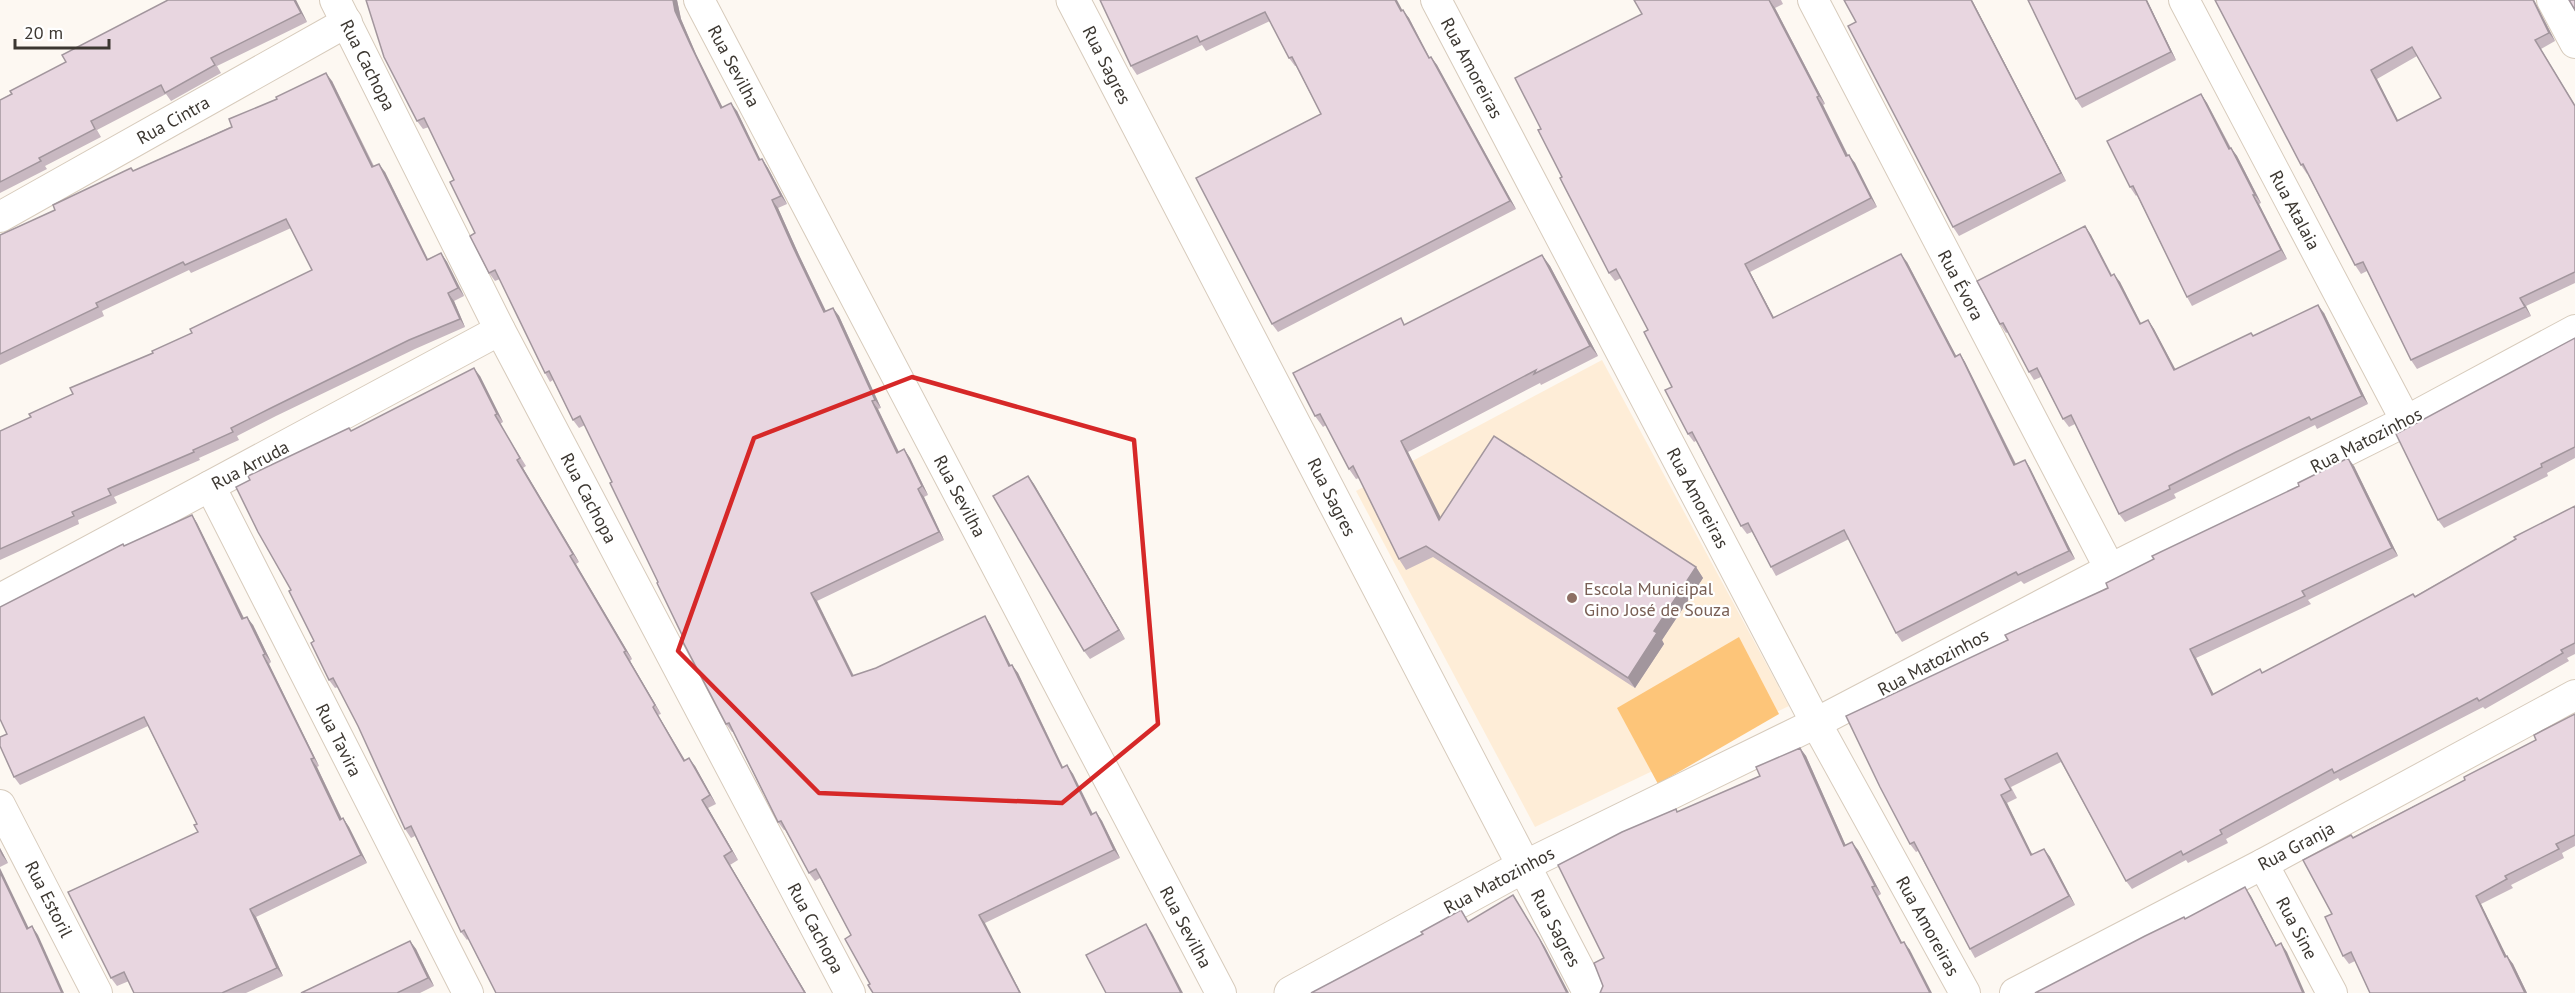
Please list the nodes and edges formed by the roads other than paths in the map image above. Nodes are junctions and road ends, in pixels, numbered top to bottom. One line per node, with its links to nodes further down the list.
1 (699, 0): 24 (street, Rua Sevilha)
2 (1073, 0): 20 (street, Rua Sagres)
3 (1436, 0): 17 (street, Rua Amoreiras)
4 (1813, 0): 14 (street, Rua Évora)
5 (2184, 0): 12 (street, Rua Atalaia)
6 (2552, 0): 8 (street)
7 (340, 11): 9 (street, Rua Cintra); 10 (street, Rua Cachopa)
8 (2575, 43)
9 (0, 217)
10 (500, 330): 13 (street, Rua Arruda); 23 (street, Rua Cachopa)
11 (2575, 330): 12 (street, Rua Matozinhos)
12 (2406, 421): 14 (street, Rua Matozinhos)
13 (210, 486): 15 (street, Rua Arruda); 22 (street, Rua Tavira)
14 (2110, 569): 17 (street, Rua Matozinhos)
15 (0, 599)
16 (2575, 695): 19 (street, Rua Granja)
17 (1816, 723): 20 (street, Rua Matozinhos); 27 (street, Rua Amoreiras)
18 (0, 806): 21 (street, Rua Estoril)
19 (2263, 864): 28 (street, Rua Granja); 29 (street, Rua Sine)
20 (1524, 866): 25 (street, Rua Matozinhos); 26 (street, Rua Sagres)
21 (97, 993)
22 (468, 993)
23 (850, 993)
24 (1221, 993)
25 (1291, 993)
26 (1590, 993)
27 (1965, 993)
28 (2015, 993)
29 (2332, 993)

